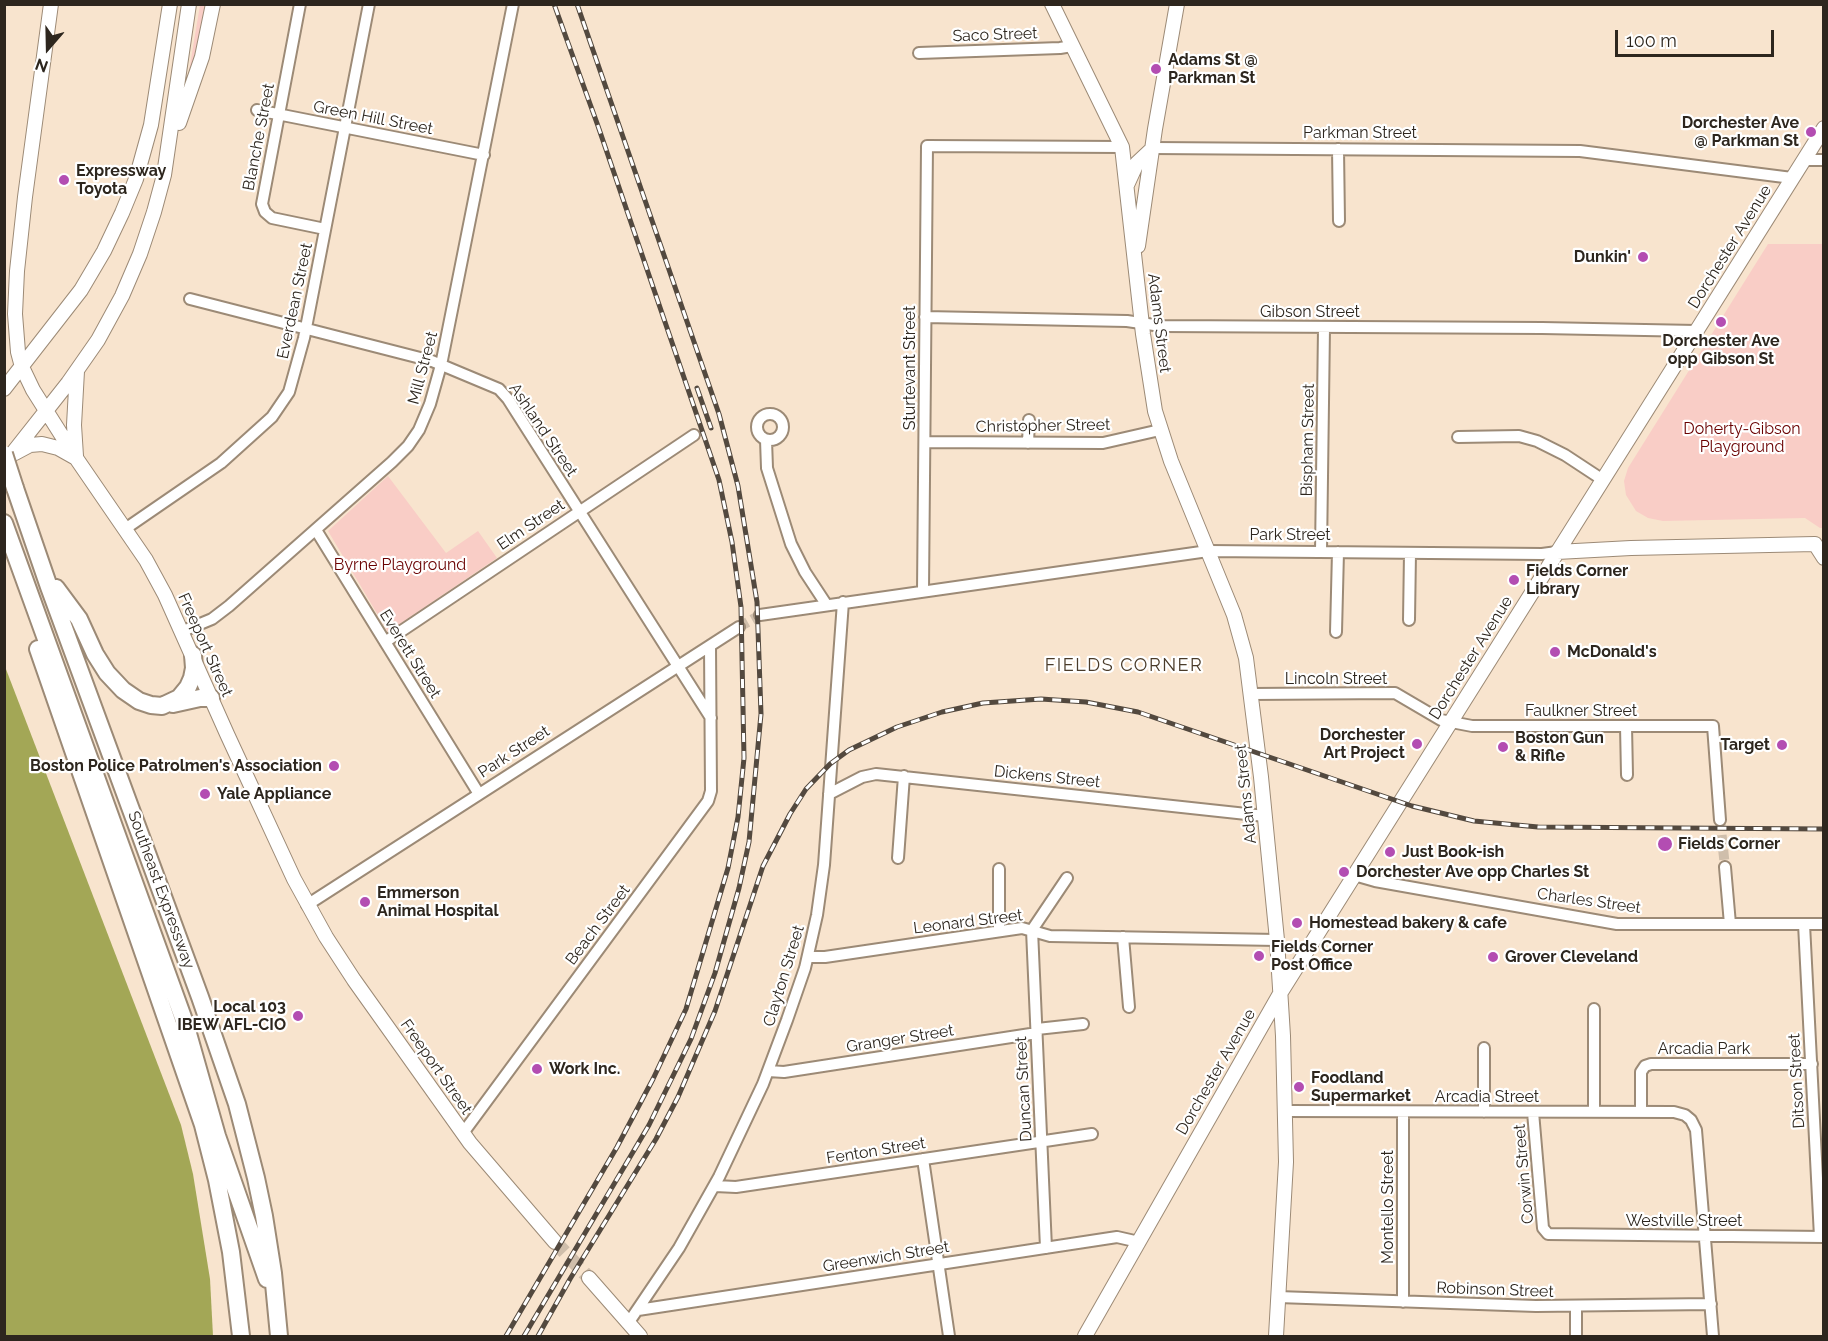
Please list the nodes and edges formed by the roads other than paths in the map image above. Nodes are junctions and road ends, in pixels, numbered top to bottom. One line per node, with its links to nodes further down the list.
1 (51, 4): 36 (main road, Freeport Street)
2 (170, 4): 36 (main road)
3 (189, 4): 21 (main road)
4 (213, 4): 21 (main road)
5 (300, 4): 13 (street, Blanche Street)
6 (369, 4): 14 (street, Everdean Street)
7 (513, 4): 20 (street, Mill Street)
8 (1052, 4): 10 (main road, Adams Street)
9 (1177, 4): 18 (main road, Adams Street)
10 (1072, 46): 11 (street, Saco Street); 17 (main road, Adams Street)
11 (919, 53)
12 (256, 110): 13 (street, Green Hill Street)
13 (279, 115): 14 (street, Green Hill Street); 27 (street, Blanche Street)
14 (346, 128): 20 (street, Green Hill Street); 27 (street, Everdean Street)
15 (1824, 128): 22 (main road, Dorchester Avenue)
16 (927, 146): 17 (street, Parkman Street); 30 (street, Sturtevant Street)
17 (1122, 147): 18 (main road, Parkman Street); 25 (main road, Adams Street)
18 (1153, 148): 19 (street, Parkman Street); 25 (main road); 28 (main road, Adams Street)
19 (1338, 149): 24 (street, Parkman Street); 26 (street)
20 (484, 155): 35 (street, Mill Street)
21 (167, 156): 37 (main road)
22 (1804, 160): 23 (street); 24 (main road, Dorchester Avenue)
23 (1824, 160)
24 (1792, 178): 34 (main road, Dorchester Avenue)
25 (1127, 187): 28 (main road, Adams Street)
26 (1340, 221)
27 (326, 229): 33 (street, Everdean Street)
28 (1135, 266): 31 (main road, Adams Street)
29 (190, 299): 33 (street, Ashland Street)
30 (925, 317): 31 (street, Gibson Street); 45 (street, Sturtevant Street)
31 (1142, 324): 32 (street, Gibson Street); 41 (main road, Adams Street)
32 (1324, 328): 34 (street, Gibson Street); 57 (street, Bispham Street)
33 (306, 329): 35 (street, Ashland Street); 53 (street, Everdean Street)
34 (1696, 331): 49 (main road, Dorchester Avenue)
35 (441, 365): 51 (street, Ashland Street); 54 (street, Mill Street)
36 (22, 367): 38 (main road); 39 (main road, Freeport Street)
37 (77, 371): 39 (main road); 47 (main road)
38 (4, 389)
39 (47, 411): 47 (main road, Freeport Street); 48 (main road)
40 (1029, 420): 46 (street)
41 (1160, 430): 46 (street, Christopher Street); 56 (main road, Adams Street)
42 (694, 435): 51 (street, Elm Street)
43 (1458, 437): 49 (street)
44 (766, 440): 66 (street)
45 (925, 442): 46 (street, Christopher Street); 64 (street, Sturtevant Street)
46 (1028, 443)
47 (76, 458): 48 (main road); 53 (main road, Freeport Street)
48 (6, 459): 50 (highway, Southeast Expressway, bridge)
49 (1603, 480): 59 (main road, Dorchester Avenue)
50 (9, 491): 63 (highway, Southeast Expressway); 120 (highway)
51 (579, 512): 72 (street, Elm Street); 75 (street, Ashland Street)
52 (4, 523): 120 (highway)
53 (125, 529): 70 (main road, Freeport Street)
54 (316, 530): 70 (street, Mill Street); 72 (street, Everett Street)
55 (1819, 544): 59 (main road, Park Street); 62 (main road)
56 (1208, 551): 57 (street, Park Street); 64 (street, Park Street); 76 (main road, Adams Street)
57 (1321, 552): 58 (street, Park Street)
58 (1338, 552): 61 (street, Park Street); 71 (street)
59 (1557, 552): 61 (street, Park Street); 80 (main road, Dorchester Avenue)
60 (4, 553): 131 (highway)
61 (1410, 553): 68 (street)
62 (1824, 558)
63 (44, 573): 78 (highway); 139 (highway, Southeast Expressway)
64 (923, 591): 65 (street, Park Street)
65 (843, 602): 66 (street, Park Street); 85 (street, Clayton Street)
66 (826, 604): 67 (street, Park Street)
67 (760, 615)
68 (1409, 621)
69 (739, 627): 73 (street, Park Street)
70 (183, 631): 74 (main road, Freeport Street)
71 (1336, 632)
72 (385, 642): 84 (street, Everett Street)
73 (710, 645): 75 (street, Park Street); 79 (street, Beach Street)
74 (193, 655): 77 (main road, Freeport Street); 78 (highway)
75 (678, 667): 79 (street); 84 (street, Park Street)
76 (1251, 694): 80 (street, Lincoln Street); 86 (main road, Adams Street)
77 (211, 698): 78 (highway); 93 (main road, Freeport Street)
78 (166, 705)
79 (711, 718): 118 (street, Beach Street)
80 (1450, 723): 81 (street, Faulkner Street); 91 (main road, Dorchester Avenue)
81 (1626, 726): 82 (street); 87 (street, Faulkner Street)
82 (1627, 775)
83 (904, 776): 85 (street, Dickens Street); 86 (street, Dickens Street); 88 (street)
84 (479, 794): 93 (street, Park Street)
85 (829, 794): 101 (street, Clayton Street)
86 (1265, 816): 100 (main road, Adams Street)
87 (1720, 820)
88 (898, 858)
89 (1725, 867): 94 (street)
90 (999, 869): 98 (street)
91 (1354, 875): 94 (street, Charles Street); 102 (main road, Dorchester Avenue)
92 (1067, 878): 97 (street)
93 (308, 904): 118 (main road, Freeport Street)
94 (1730, 924): 95 (street, Charles Street)
95 (1804, 924): 96 (street, Charles Street); 108 (street, Ditson Street)
96 (1824, 924)
97 (1032, 930): 98 (street, Leonard Street); 99 (street, Leonard Street); 106 (street, Duncan Street)
98 (999, 932): 101 (street, Leonard Street)
99 (1123, 937): 100 (street, Leonard Street); 103 (street)
100 (1277, 940): 102 (main road, Adams Street)
101 (807, 957): 111 (street, Clayton Street)
102 (1281, 992): 112 (main road, Adams Street); 129 (main road, Dorchester Avenue)
103 (1129, 1007)
104 (1594, 1009): 116 (street)
105 (1083, 1024): 106 (street, Granger Street)
106 (1037, 1031): 111 (street, Granger Street); 121 (street, Duncan Street)
107 (1484, 1048): 114 (street)
108 (1811, 1051): 109 (street); 110 (street, Ditson Street)
109 (1824, 1051)
110 (1812, 1064): 117 (street, Arcadia Park); 122 (street, Ditson Street)
111 (768, 1071): 124 (street, Clayton Street)
112 (1285, 1111): 113 (street, Arcadia Street); 134 (main road, Adams Street)
113 (1402, 1112): 114 (street, Arcadia Street); 135 (street, Montello Street)
114 (1484, 1112): 115 (street, Arcadia Street)
115 (1533, 1112): 116 (street, Arcadia Street); 125 (street, Corwin Street)
116 (1594, 1112): 117 (street, Arcadia Street)
117 (1641, 1112): 126 (street, Arcadia Street)
118 (463, 1133): 128 (main road, Freeport Street)
119 (1092, 1134): 121 (street, Fenton Street)
120 (217, 1136): 131 (highway); 139 (highway)
121 (1041, 1140): 123 (street, Fenton Street); 130 (street, Duncan Street)
122 (1820, 1143): 127 (street, Ditson Street)
123 (923, 1159): 124 (street, Fenton Street); 132 (street)
124 (715, 1186): 138 (street, Clayton Street)
125 (1546, 1232): 126 (street, Westville Street)
126 (1705, 1235): 127 (street, Westville Street); 136 (street)
127 (1822, 1237)
128 (555, 1242)
129 (1139, 1242): 130 (street, Greenwich Street); 145 (main road, Dorchester Avenue)
130 (1046, 1248): 132 (street, Greenwich Street)
131 (231, 1252): 141 (highway)
132 (938, 1264): 138 (street, Greenwich Street); 144 (street)
133 (589, 1278): 140 (main road)
134 (1278, 1297): 135 (street, Robinson Street); 146 (main road, Adams Street)
135 (1403, 1302): 137 (street, Robinson Street)
136 (1711, 1304): 137 (street, Robinson Street); 148 (street)
137 (1576, 1306): 147 (street)
138 (638, 1310): 140 (street, Clayton Street)
139 (278, 1311): 142 (highway, Southeast Expressway)
140 (629, 1322): 143 (main road)
141 (240, 1336)
142 (279, 1336)
143 (640, 1336)
144 (949, 1336)
145 (1086, 1336)
146 (1276, 1336)
147 (1576, 1336)
148 (1713, 1336)

